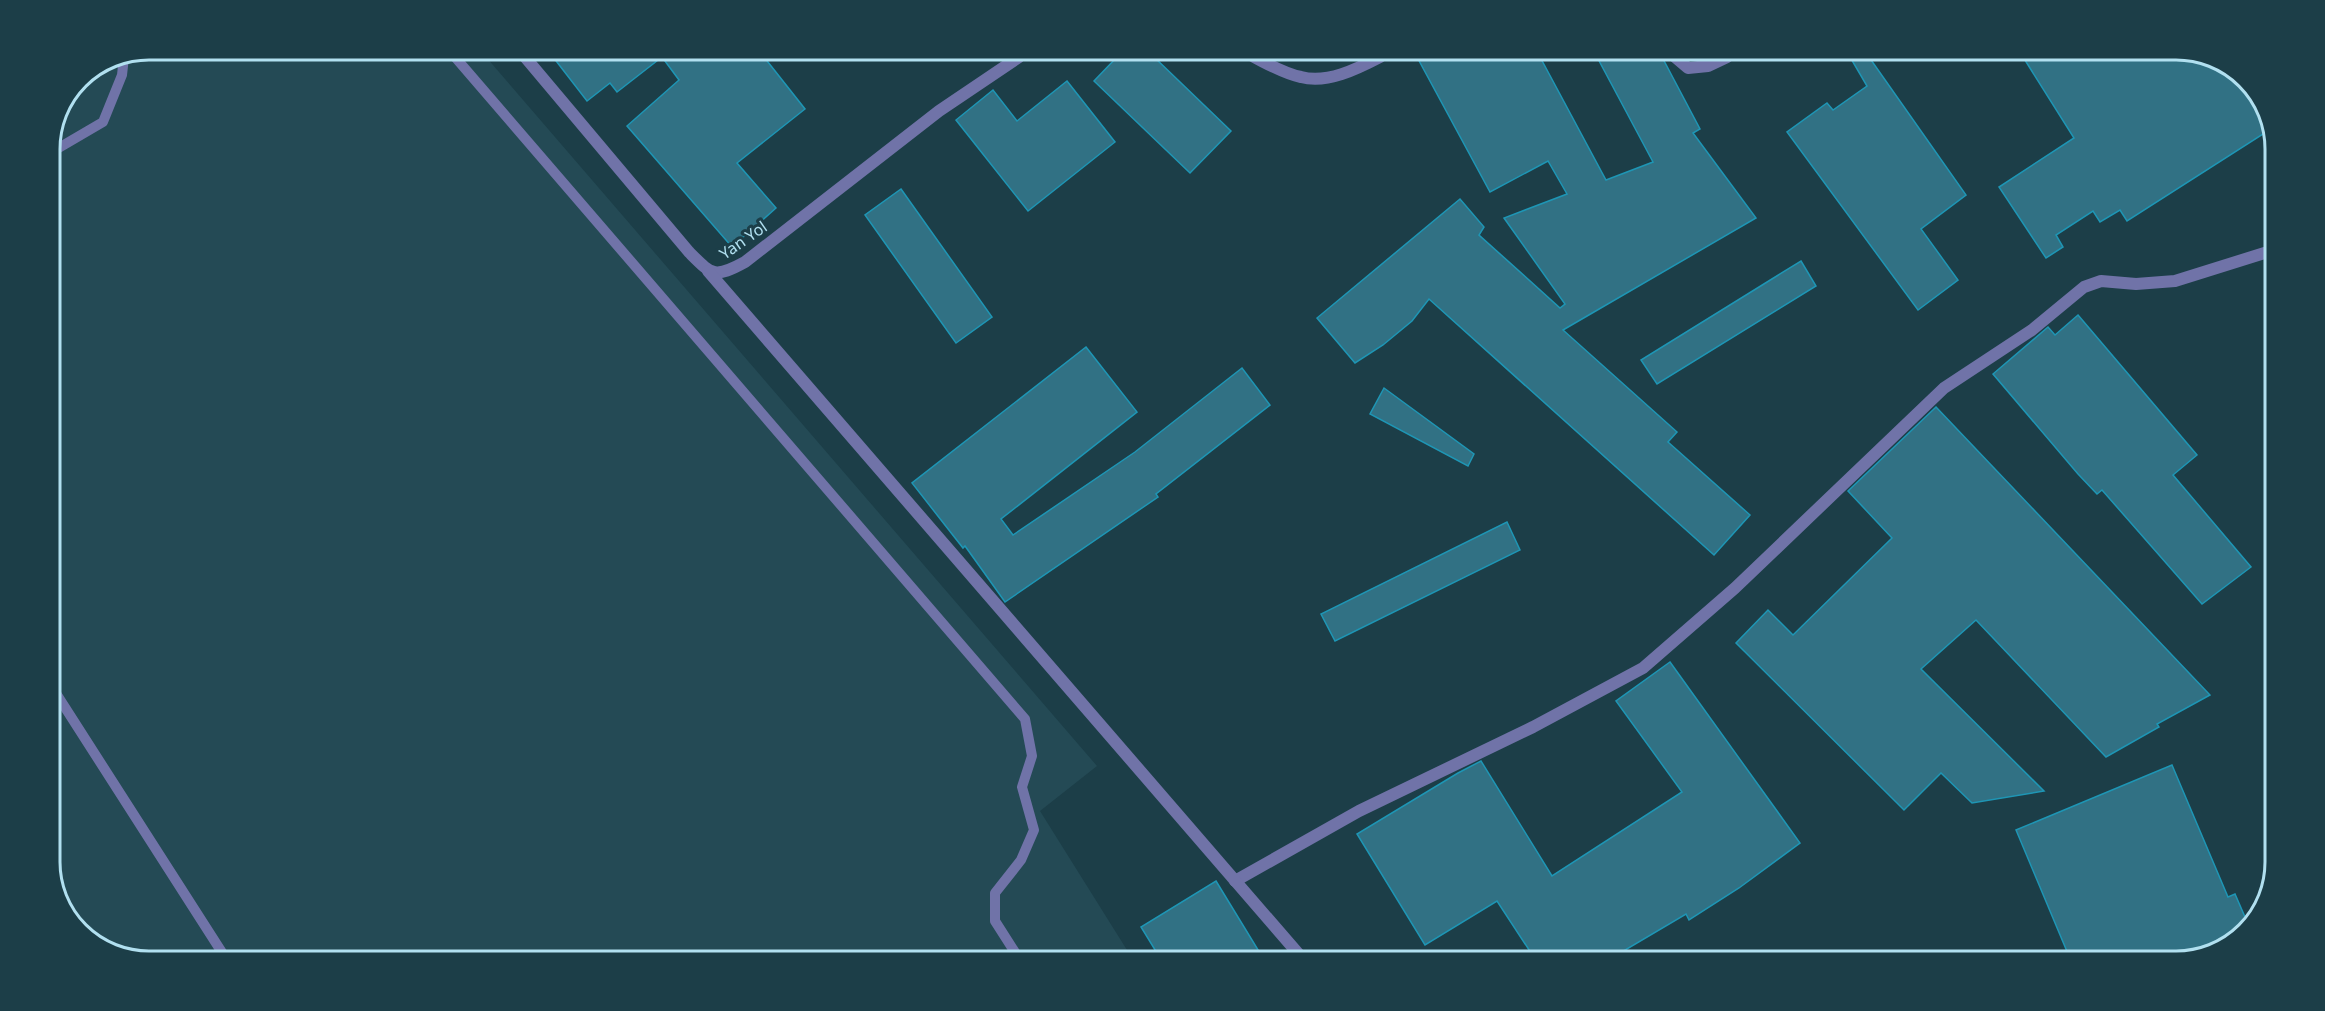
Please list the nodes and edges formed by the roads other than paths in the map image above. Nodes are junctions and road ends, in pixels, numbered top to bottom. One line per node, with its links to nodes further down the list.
1 (458, 60): 15 (lane)
2 (528, 60): 11 (street, Yan Yol)
3 (1015, 60): 11 (street, Yan Yol)
4 (1261, 60): 5 (street)
5 (1374, 60)
6 (1679, 60): 7 (street)
7 (1721, 60)
8 (123, 65): 9 (lane)
9 (60, 147)
10 (2265, 253): 13 (street)
11 (708, 271): 13 (street)
12 (60, 700): 14 (lane)
13 (1235, 881): 16 (street)
14 (221, 951)
15 (1014, 951)
16 (1296, 951)

